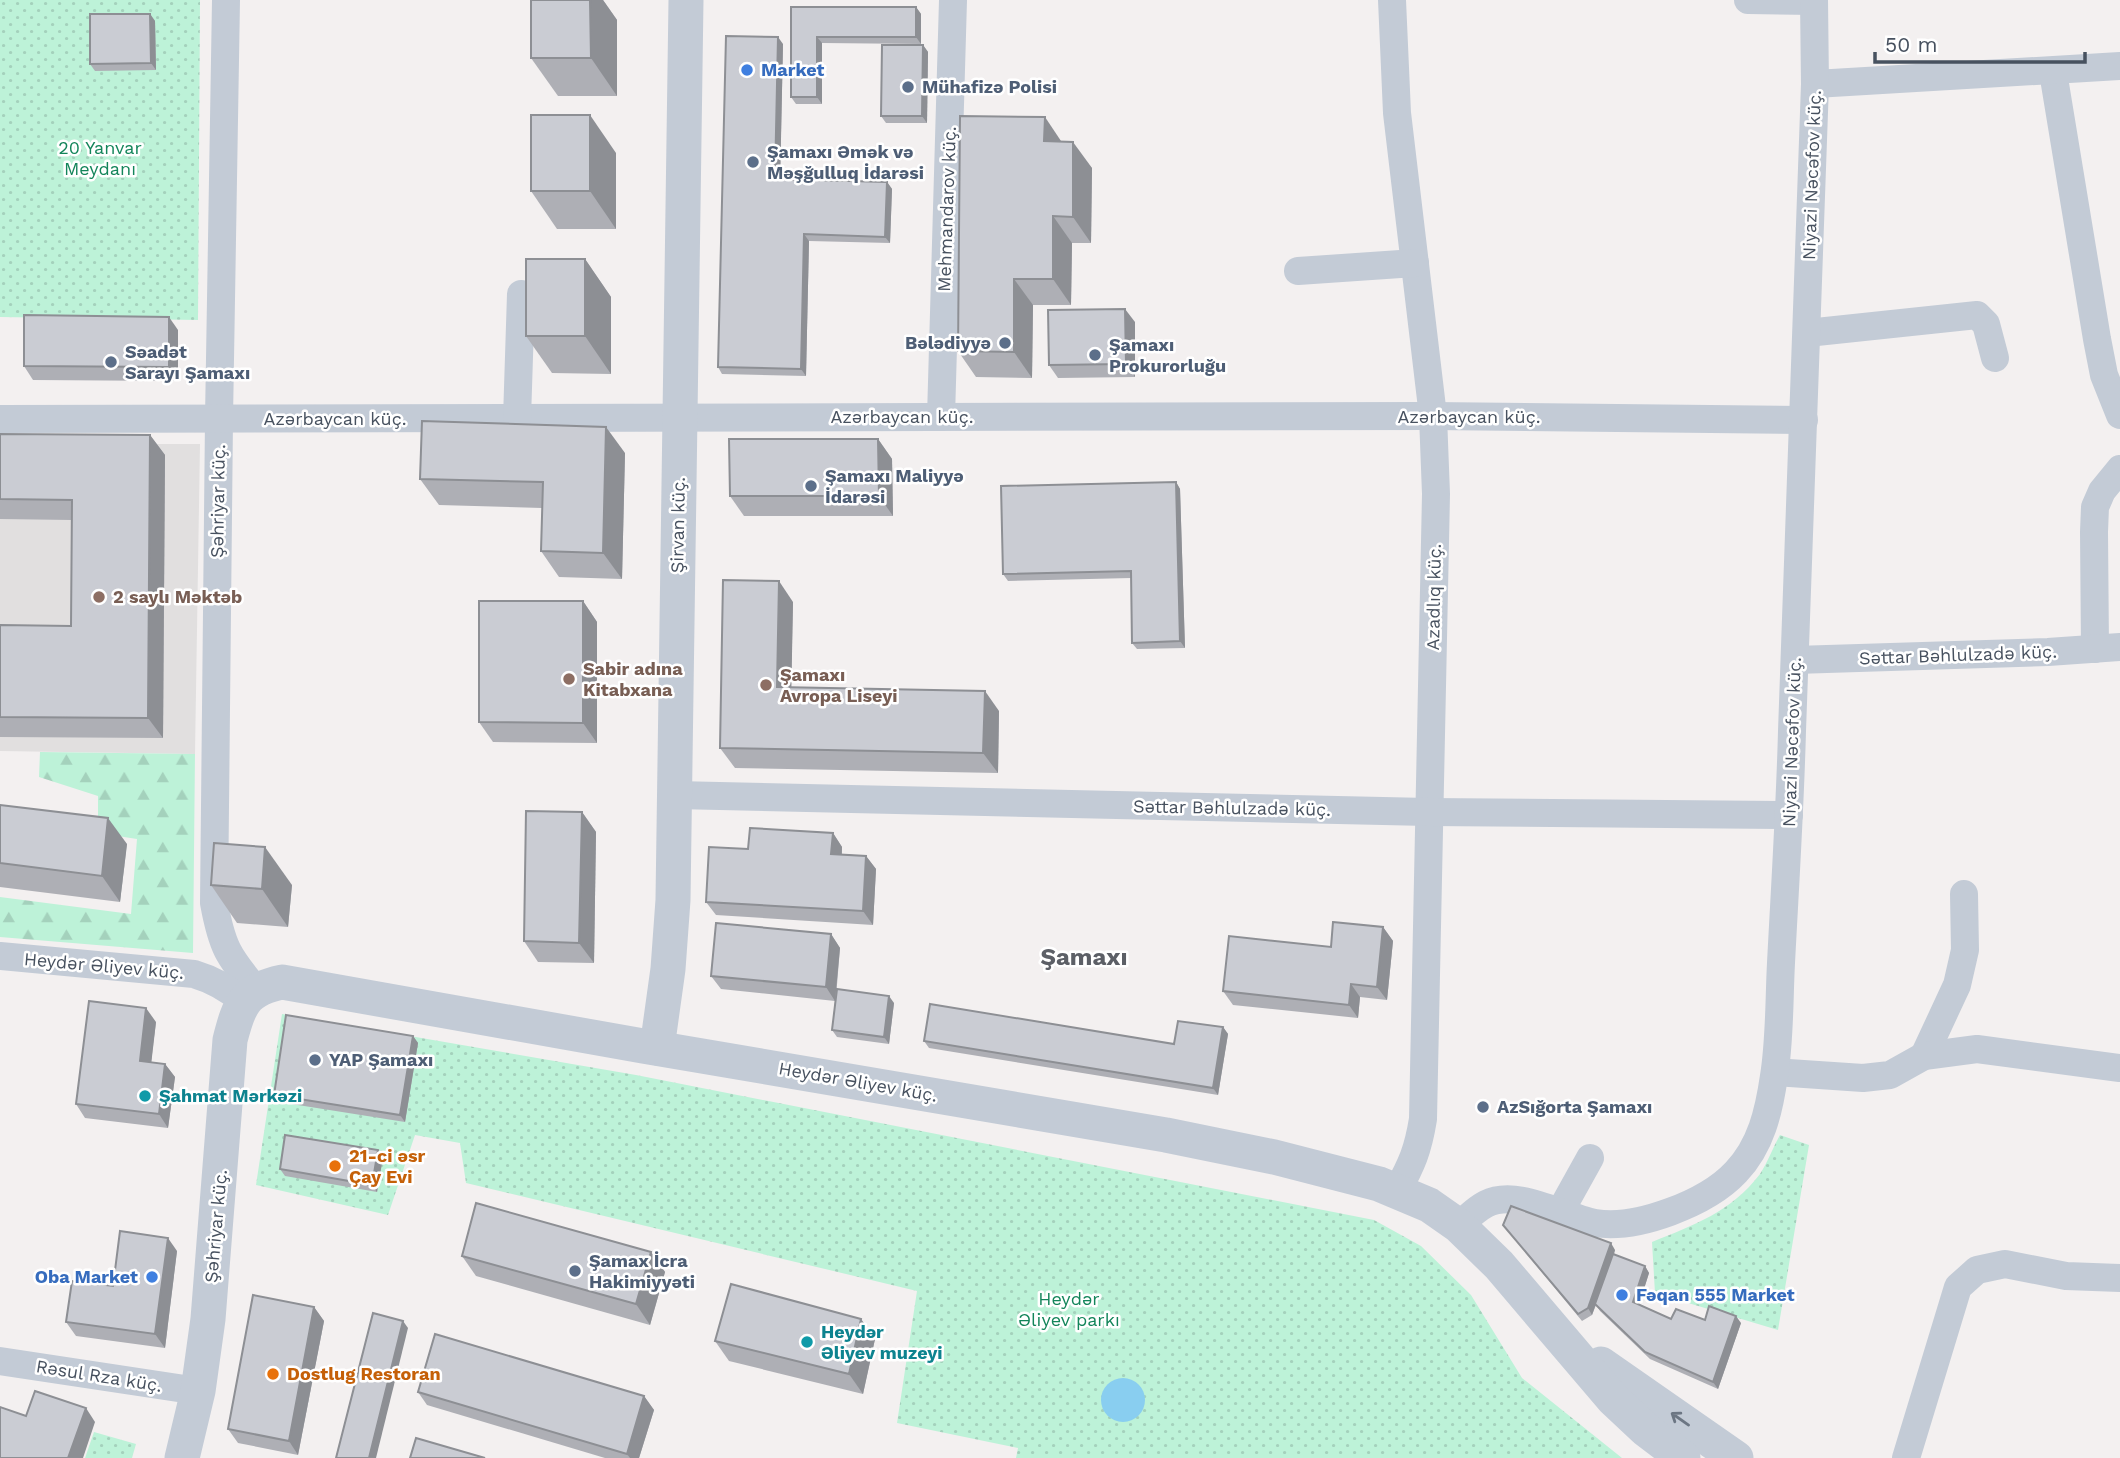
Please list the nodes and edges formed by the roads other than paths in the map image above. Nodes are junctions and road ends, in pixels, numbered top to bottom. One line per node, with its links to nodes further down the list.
1 (226, 0): 20 (street, Şəhriyar küç.)
2 (686, 0): 18 (street, Şirvan küç.)
3 (953, 0): 17 (street, Mehmandarov küç.)
4 (1392, 0): 10 (street, Azadlıq küç.)
5 (1748, 0): 6 (street)
6 (1814, 1): 9 (street, Niyazi Nəcəfov küç.)
7 (2120, 66): 8 (street)
8 (2053, 72): 9 (street); 15 (street)
9 (1815, 84): 13 (street, Niyazi Nəcəfov küç.)
10 (1415, 262): 11 (street); 16 (street, Azadlıq küç.)
11 (1298, 271)
12 (521, 294): 21 (street)
13 (1807, 333): 14 (street); 22 (street, Niyazi Nəcəfov küç.)
14 (1995, 358)
15 (2120, 415)
16 (1433, 416): 17 (street, Azərbaycan küç.); 22 (street, Azərbaycan küç.); 27 (street, Azadlıq küç.)
17 (941, 417): 18 (street, Azərbaycan küç.)
18 (680, 418): 21 (street, Azərbaycan küç.); 26 (street, Şirvan küç.)
19 (0, 419): 20 (street, Azərbaycan küç.)
20 (219, 419): 21 (street, Azərbaycan küç.); 31 (street, Şəhriyar küç.)
21 (517, 419)
22 (1804, 420): 25 (street, Niyazi Nəcəfov küç.)
23 (2120, 469): 24 (street)
24 (2107, 648): 25 (street, Səttar Bəhlulzadə küç.)
25 (1795, 660): 28 (street, Niyazi Nəcəfov küç.)
26 (675, 795): 27 (street, Səttar Bəhlulzadə küç.); 32 (street, Şirvan küç.)
27 (1428, 812): 28 (street, Səttar Bəhlulzadə küç.); 37 (street, Azadlıq küç.)
28 (1789, 815): 35 (street, Niyazi Nəcəfov küç.)
29 (1964, 894): 33 (street)
30 (0, 956): 31 (street, Heydər Əliyev küç.)
31 (249, 996): 32 (street, Heydər Əliyev küç.); 43 (street, Şəhriyar küç.)
32 (656, 1048): 37 (street, Heydər Əliyev küç.)
33 (1924, 1056): 34 (street); 35 (street)
34 (2120, 1068)
35 (1775, 1072): 38 (street, Niyazi Nəcəfov küç.)
36 (1590, 1158): 38 (street)
37 (1397, 1191): 39 (street, Heydər Əliyev küç.)
38 (1560, 1212): 39 (street, Niyazi Nəcəfov küç.)
39 (1459, 1226): 41 (street, Heydər Əliyev küç.)
40 (2120, 1278): 47 (street)
41 (1558, 1334): 45 (street); 46 (street, one-way to 41)
42 (0, 1361): 43 (street, Rəsul Rza küç.)
43 (198, 1391): 44 (street, Şəhriyar küç.)
44 (182, 1458)
45 (1683, 1458)
46 (1736, 1458)
47 (1906, 1458)

